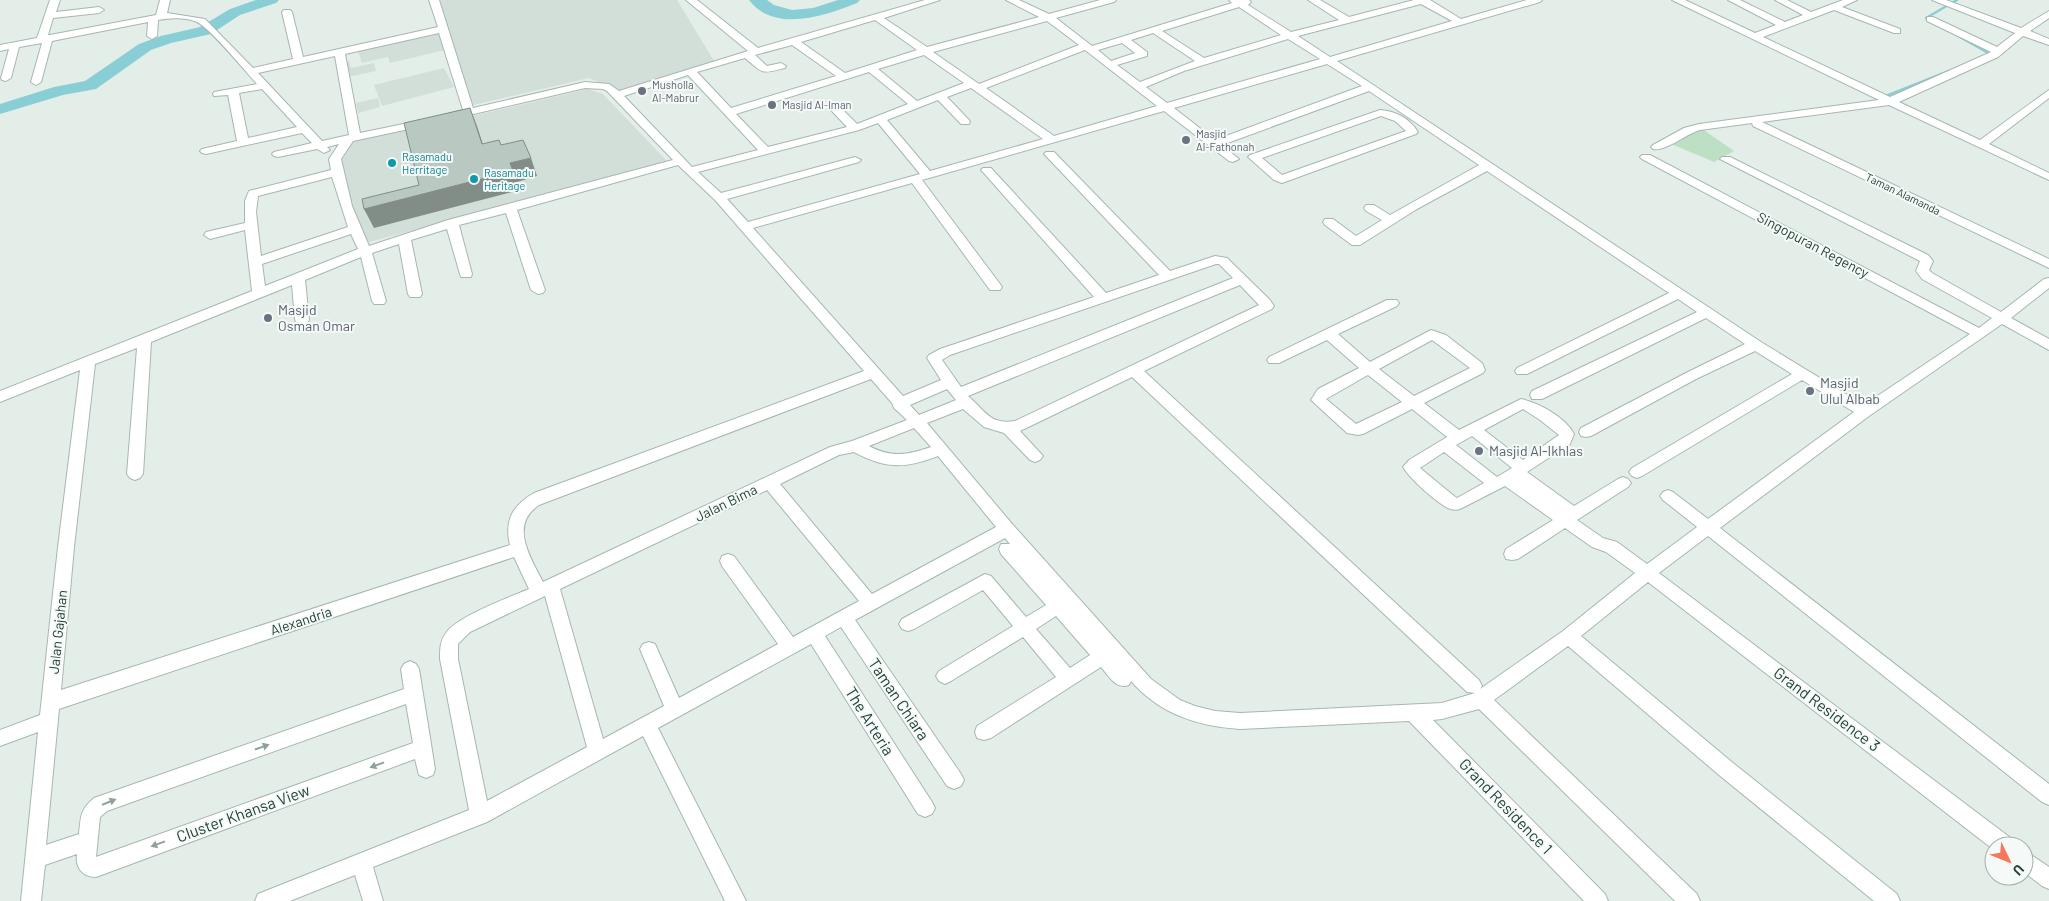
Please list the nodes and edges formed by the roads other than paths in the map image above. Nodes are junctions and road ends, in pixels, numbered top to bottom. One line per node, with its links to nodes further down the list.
1 (55, 0): 23 (street)
2 (165, 0): 25 (street)
3 (434, 0): 33 (street)
4 (936, 0): 26 (street)
5 (1011, 0): 27 (street)
6 (1111, 0): 27 (street)
7 (1252, 0): 16 (street)
8 (1313, 0): 29 (street)
9 (1424, 0): 29 (street); 30 (street)
10 (1537, 0): 30 (street)
11 (1677, 0): 40 (street)
12 (1733, 0): 31 (street)
13 (1780, 0): 24 (street)
14 (1852, 0): 17 (street)
15 (695, 1): 52 (street)
16 (1237, 2): 34 (street); 39 (street)
17 (1835, 4): 20 (street); 36 (street)
18 (1946, 4): 37 (street)
19 (98, 10): 23 (street)
20 (1823, 11): 24 (street); 35 (street)
21 (287, 12): 54 (street)
22 (2049, 14): 37 (street)
23 (50, 16): 41 (street)
24 (1812, 16): 31 (street)
25 (157, 17): 32 (street); 38 (street); 60 (street)
26 (877, 17): 44 (street); 49 (street)
27 (1048, 18): 47 (street); 49 (street)
28 (1930, 18): 51 (street)
29 (1347, 20): 39 (street)
30 (1460, 22): 53 (street)
31 (1785, 26): 40 (street)
32 (105, 28): 41 (street); 43 (street)
33 (442, 29): 50 (street); 77 (street)
34 (1154, 30): 42 (street); 55 (street)
35 (1874, 31)
36 (1897, 31)
37 (2022, 32): 45 (street); 51 (street)
38 (152, 36)
39 (1290, 36): 53 (street); 55 (street)
40 (1754, 37): 73 (street)
41 (45, 39): 46 (street); 63 (street)
42 (1123, 39): 47 (street); 56 (street)
43 (104, 40)
44 (793, 41): 52 (street); 61 (street)
45 (2049, 42)
46 (15, 46): 48 (street); 62 (street)
47 (1088, 47): 56 (street); 65 (street)
48 (0, 48)
49 (925, 51): 58 (street); 65 (street)
50 (340, 52): 54 (street); 86 (street)
51 (1999, 52): 73 (street)
52 (752, 54): 57 (street); 59 (street)
53 (1328, 60): 67 (street); 76 (street)
54 (299, 61): 60 (street)
55 (1204, 62): 66 (street)
56 (1111, 64): 66 (street)
57 (781, 66)
58 (870, 68): 61 (street); 74 (street)
59 (690, 71): 71 (street); 78 (street)
60 (250, 72): 64 (street)
61 (843, 76): 78 (street)
62 (6, 78)
63 (36, 82)
64 (264, 86): 68 (street); 85 (street)
65 (974, 86): 72 (street); 87 (street)
66 (1140, 86): 76 (street)
67 (1370, 88): 80 (street); 89 (street)
68 (233, 91): 70 (street); 88 (street)
69 (2049, 93): 91 (street)
70 (218, 94)
71 (618, 95): 77 (street); 102 (street)
72 (940, 96): 74 (street); 81 (street)
73 (1889, 102): 91 (street); 92 (street)
74 (916, 105): 79 (street)
75 (832, 106): 84 (street)
76 (1167, 106): 87 (street); 89 (street)
77 (469, 112): 86 (street)
78 (728, 113): 93 (street)
79 (881, 119): 84 (street); 105 (street)
80 (1415, 119): 82 (street); 104 (street)
81 (965, 122)
82 (1403, 123): 82 (street)
83 (1757, 124): 121 (street, Taman Alamanda)
84 (855, 128): 93 (street)
85 (303, 129): 88 (street); 90 (street)
86 (352, 139): 90 (street); 101 (street)
87 (1052, 140): 105 (street)
88 (243, 143): 94 (street)
89 (1214, 144): 98 (street)
90 (319, 146): 95 (street); 101 (street)
91 (1981, 146): 106 (street)
92 (1656, 147)
93 (765, 151): 102 (street)
94 (206, 152)
95 (278, 154)
96 (1050, 154): 123 (street)
97 (1646, 157): 139 (street, Singopuran Regency)
98 (1233, 159)
99 (1726, 159): 136 (street)
100 (855, 160): 108 (street)
101 (336, 166): 114 (street); 116 (street)
102 (686, 166): 108 (street); 109 (street)
103 (987, 170): 132 (street)
104 (1495, 172): 111 (street); 130 (street)
105 (927, 175): 107 (street)
106 (2049, 177)
107 (914, 178): 115 (street); 127 (street)
108 (719, 197): 115 (street)
109 (510, 207): 113 (street); 128 (street)
110 (1370, 208): 111 (street)
111 (1390, 220): 112 (street)
112 (1329, 222)
113 (452, 223): 118 (street); 122 (street)
114 (252, 225): 117 (street); 120 (street)
115 (744, 227): 148 (street)
116 (354, 229): 119 (street); 120 (street)
117 (210, 235)
118 (404, 237): 119 (street); 131 (street)
119 (364, 251): 124 (street); 133 (street)
120 (256, 262): 129 (street)
121 (2049, 264)
122 (466, 274)
123 (1168, 276): 125 (street); 132 (street)
124 (298, 279): 129 (street); 137 (street)
125 (1241, 280): 146 (street); 154 (street, Jalan Bima)
126 (2049, 282): 136 (street)
127 (995, 287)
128 (538, 290)
129 (259, 293): 140 (street)
130 (1679, 293): 135 (street); 147 (street)
131 (415, 294)
132 (1102, 298): 150 (street)
133 (379, 301)
134 (1392, 303): 138 (street)
135 (1708, 312): 141 (street); 151 (street)
136 (2003, 318): 139 (street); 142 (street)
137 (302, 320)
138 (1328, 333): 143 (street); 145 (street)
139 (1980, 334): 157 (street)
140 (144, 340): 144 (street); 167 (street)
141 (1756, 345): 149 (street); 161 (street)
142 (2049, 345)
143 (1274, 360)
144 (88, 363): 152 (street); 197 (street, Jalan Gajahan)
145 (1368, 368): 155 (street); 155 (street); 155 (street)
146 (1134, 370): 159 (street); 196 (street)
147 (1522, 371)
148 (872, 373): 156 (street); 180 (street)
149 (1802, 374): 157 (street); 166 (street)
150 (949, 382): 153 (street); 154 (street)
151 (1538, 395)
152 (0, 396)
153 (916, 396): 156 (street); 158 (street)
154 (962, 398): 158 (street, Jalan Bima); 159 (street)
155 (1413, 403): 162 (street)
156 (899, 404): 158 (street)
157 (1864, 412): 174 (street)
158 (923, 419): 163 (street, Jalan Bima); 164 (street)
159 (1008, 428): 165 (street)
160 (1473, 429): 162 (street); 168 (street); 168 (street)
161 (1586, 432)
162 (1452, 441): 168 (street); 168 (street)
163 (856, 446): 164 (street); 169 (street, Jalan Bima)
164 (940, 449): 173 (street)
165 (1035, 456)
166 (1637, 472)
167 (135, 474)
168 (1510, 476): 172 (street, Grand Residence 3)
169 (769, 481): 180 (street, Jalan Bima); 181 (street)
170 (1622, 483): 172 (street)
171 (1668, 496): 174 (street)
172 (1570, 518): 177 (street); 179 (street, Grand Residence 3)
173 (1007, 529): 181 (street); 182 (street)
174 (1709, 529): 179 (street); 207 (street)
175 (1007, 550): 182 (street)
176 (511, 551): 197 (street, Alexandria)
177 (1512, 554)
178 (728, 561): 188 (street)
179 (1648, 573): 187 (street); 210 (street, Grand Residence 3)
180 (545, 590): 204 (street); 209 (street, Jalan Bima)
181 (870, 603): 183 (street)
182 (1064, 603): 185 (street); 190 (street); 199 (street)
183 (844, 618): 186 (street); 206 (street, Taman Chiara)
184 (908, 624): 185 (street)
185 (1025, 627): 192 (street); 193 (street)
186 (814, 633): 188 (street); 208 (street, The Arteria)
187 (1569, 636): 196 (street); 222 (street)
188 (790, 646): 198 (street)
189 (648, 649): 198 (street)
190 (1102, 657): 193 (street); 194 (street)
191 (410, 669): 195 (street)
192 (945, 676)
193 (1068, 678): 201 (street)
194 (1123, 680)
195 (414, 693): 203 (street); 211 (street, Cluster Khansa View, one-way to 195)
196 (1477, 693): 199 (street); 221 (street)
197 (50, 708): 202 (street, Alexandria); 212 (street, Jalan Gajahan)
198 (675, 709): 200 (street)
199 (1413, 712): 220 (street, Grand Residence 1)
200 (647, 724): 204 (street); 219 (street)
201 (984, 732)
202 (0, 738)
203 (422, 748): 205 (street); 211 (street, Cluster Khansa View, one-way to 211)
204 (597, 751): 209 (street)
205 (426, 769)
206 (954, 780)
207 (2049, 796)
208 (925, 808)
209 (480, 815): 213 (street)
210 (1992, 836)
211 (88, 840): 212 (street)
212 (35, 859): 217 (street, Jalan Gajahan)
213 (362, 863): 216 (street); 218 (street)
214 (2034, 868): 215 (street)
215 (2049, 879)
216 (276, 899)
217 (31, 901)
218 (373, 901)
219 (736, 901)
220 (1598, 901)
221 (1690, 901)
222 (1890, 901)

